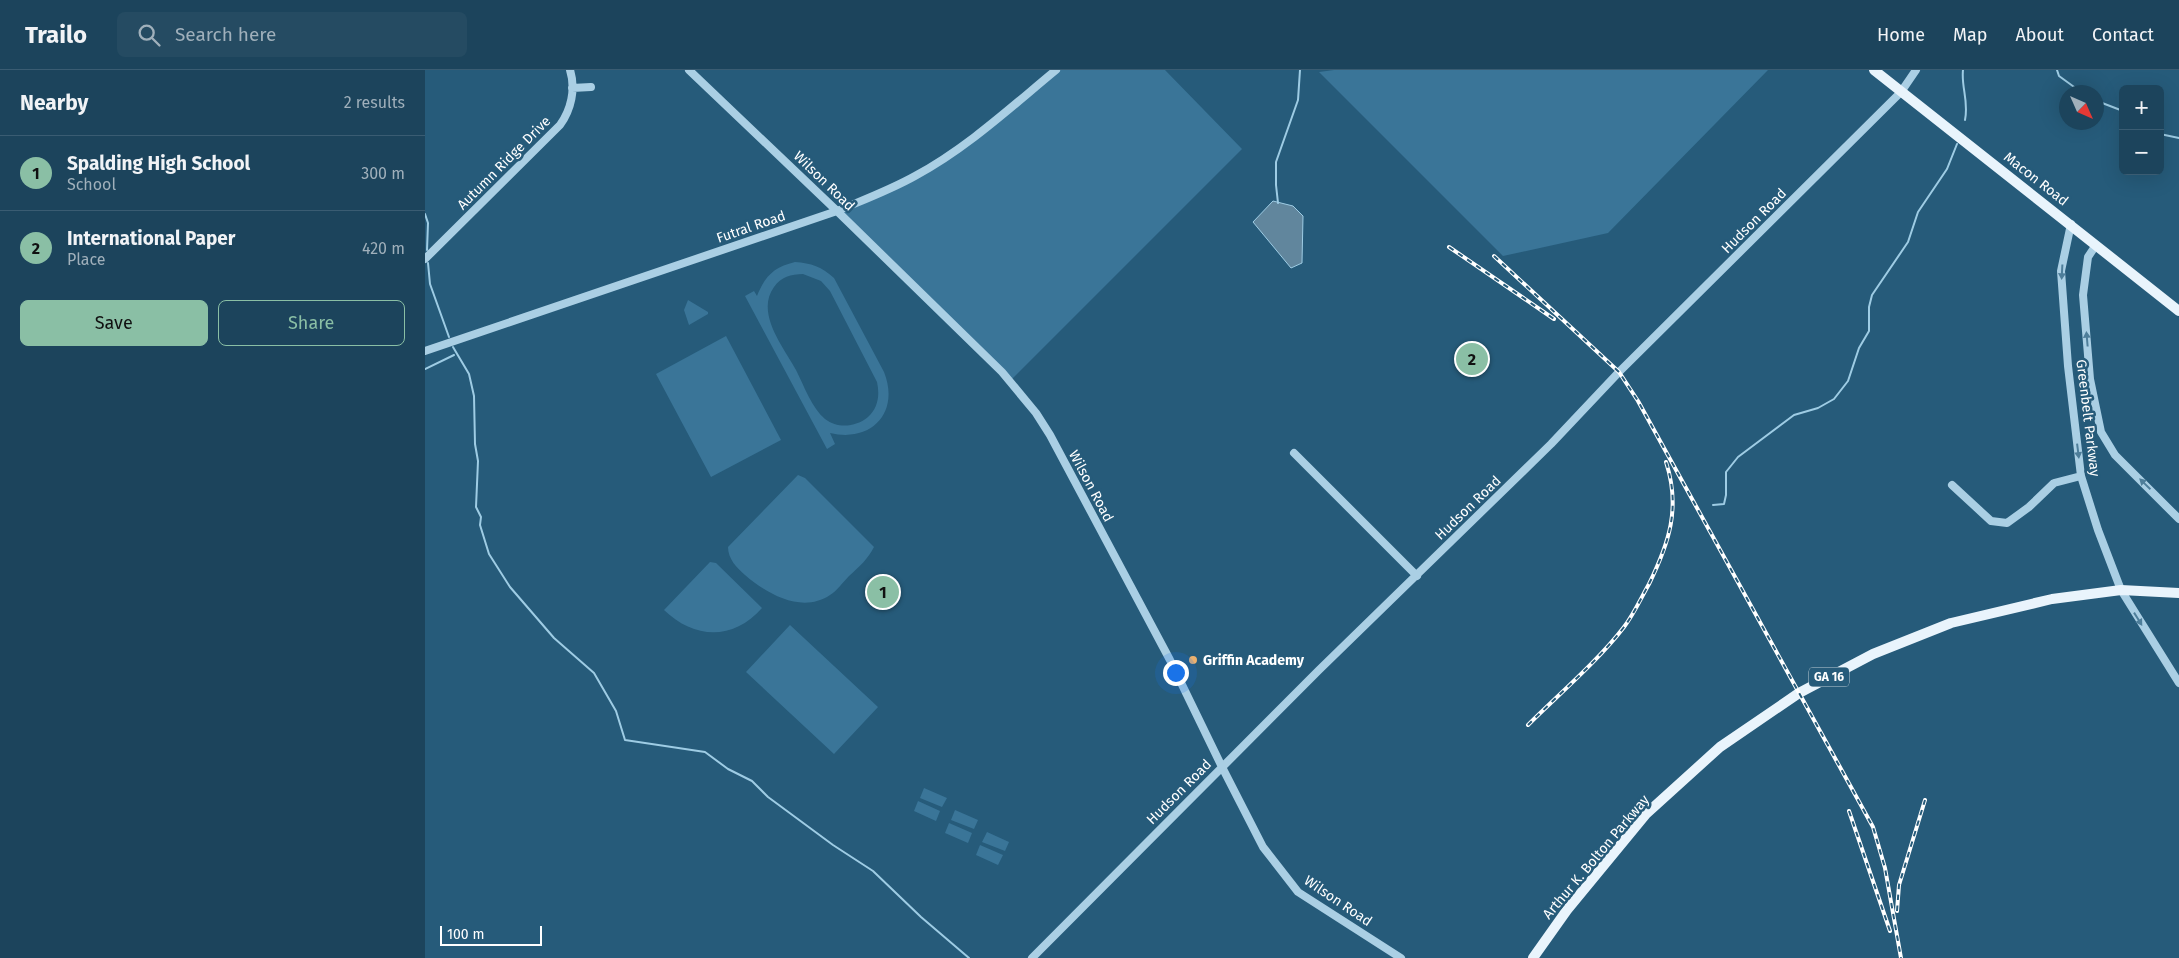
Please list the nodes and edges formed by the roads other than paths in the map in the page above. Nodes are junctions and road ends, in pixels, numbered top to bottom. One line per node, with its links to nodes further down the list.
1 (570, 70): 7 (street, Autumn Ridge Drive)
2 (689, 70): 9 (street, Wilson Road)
3 (1056, 70): 9 (street, Futral Road)
4 (1874, 70): 8 (main road, Macon Road)
5 (1915, 70): 8 (street, Hudson Road)
6 (591, 87): 7 (street)
7 (572, 88): 12 (street, Autumn Ridge Drive)
8 (1901, 92): 10 (main road, Macon Road); 19 (street, Hudson Road)
9 (837, 211): 14 (street, Futral Road); 23 (street, Wilson Road)
10 (2071, 224): 11 (main road, Macon Road); 16 (street, Greenbelt Parkway, one-way to 16)
11 (2097, 245): 13 (main road, Macon Road); 18 (street, Greenbelt Parkway, one-way to 11)
12 (425, 259)
13 (2179, 311)
14 (425, 351)
15 (1294, 453): 19 (street)
16 (2081, 476): 17 (street); 20 (street, Greenbelt Parkway)
17 (1952, 485)
18 (2179, 519)
19 (1417, 576): 23 (street, Hudson Road)
20 (2121, 590): 21 (main road, Arthur K. Bolton Parkway / GA 16); 22 (street, Greenbelt Parkway, one-way to 22); 26 (main road, Arthur K. Bolton Parkway / GA 16)
21 (2179, 593)
22 (2179, 683)
23 (1222, 768): 24 (street, Hudson Road); 25 (street, Wilson Road)
24 (1031, 958)
25 (1401, 958)
26 (1533, 958)

